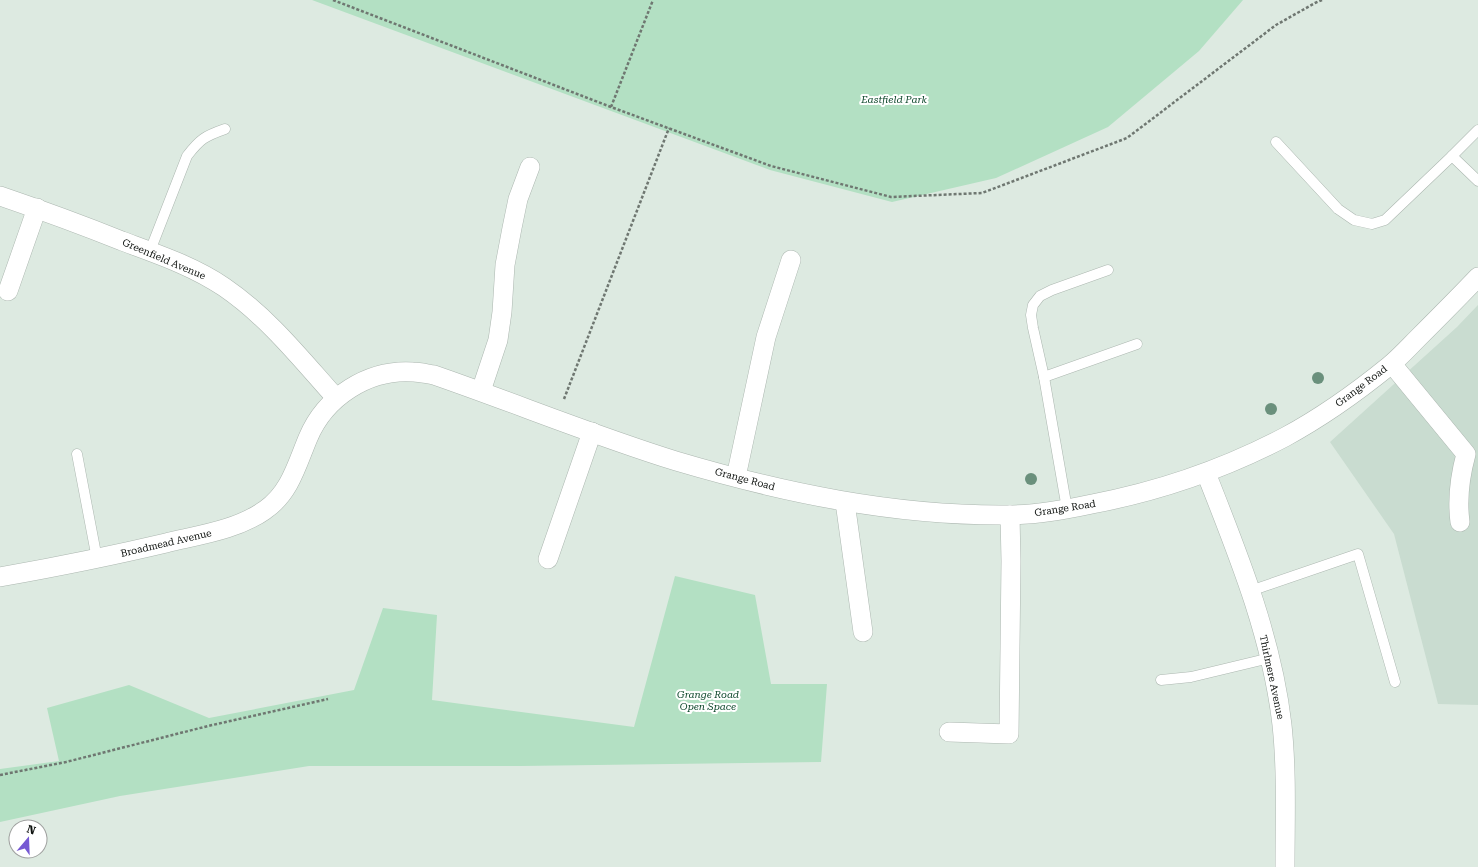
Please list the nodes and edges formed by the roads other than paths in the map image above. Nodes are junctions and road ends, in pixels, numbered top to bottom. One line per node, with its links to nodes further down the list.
1 (225, 129): 9 (lane)
2 (1478, 130): 4 (lane)
3 (1276, 142): 4 (lane)
4 (1452, 156): 6 (lane)
5 (530, 167): 17 (street)
6 (1478, 181)
7 (0, 196): 8 (street, Greenfield Avenue)
8 (37, 208): 9 (street, Greenfield Avenue); 13 (street)
9 (150, 251): 18 (street, Greenfield Avenue)
10 (791, 260): 24 (street)
11 (1108, 270): 16 (lane)
12 (1478, 277): 15 (street, Grange Road)
13 (8, 291)
14 (1137, 344): 16 (lane)
15 (1392, 364): 20 (street); 23 (street, Grange Road)
16 (1044, 377): 26 (lane)
17 (481, 391): 18 (street, Grange Road); 19 (street, Grange Road)
18 (336, 398): 22 (street, Grange Road)
19 (592, 432): 24 (street, Grange Road); 30 (street)
20 (1472, 451): 28 (street)
21 (77, 454): 29 (lane)
22 (301, 457): 29 (street, Broadmead Avenue)
23 (1206, 472): 26 (street, Grange Road); 32 (street, Thirlmere Avenue)
24 (736, 478): 25 (street, Grange Road)
25 (845, 502): 27 (street, Grange Road); 33 (street)
26 (1067, 510): 27 (street, Grange Road)
27 (1010, 515): 37 (street)
28 (1460, 522)
29 (97, 559): 31 (street, Broadmead Avenue)
30 (548, 559)
31 (0, 577)
32 (1250, 591): 34 (street, Thirlmere Avenue); 36 (lane)
33 (863, 632)
34 (1270, 658): 35 (lane); 38 (street, Thirlmere Avenue)
35 (1161, 680)
36 (1394, 682)
37 (949, 732)
38 (1285, 867)

